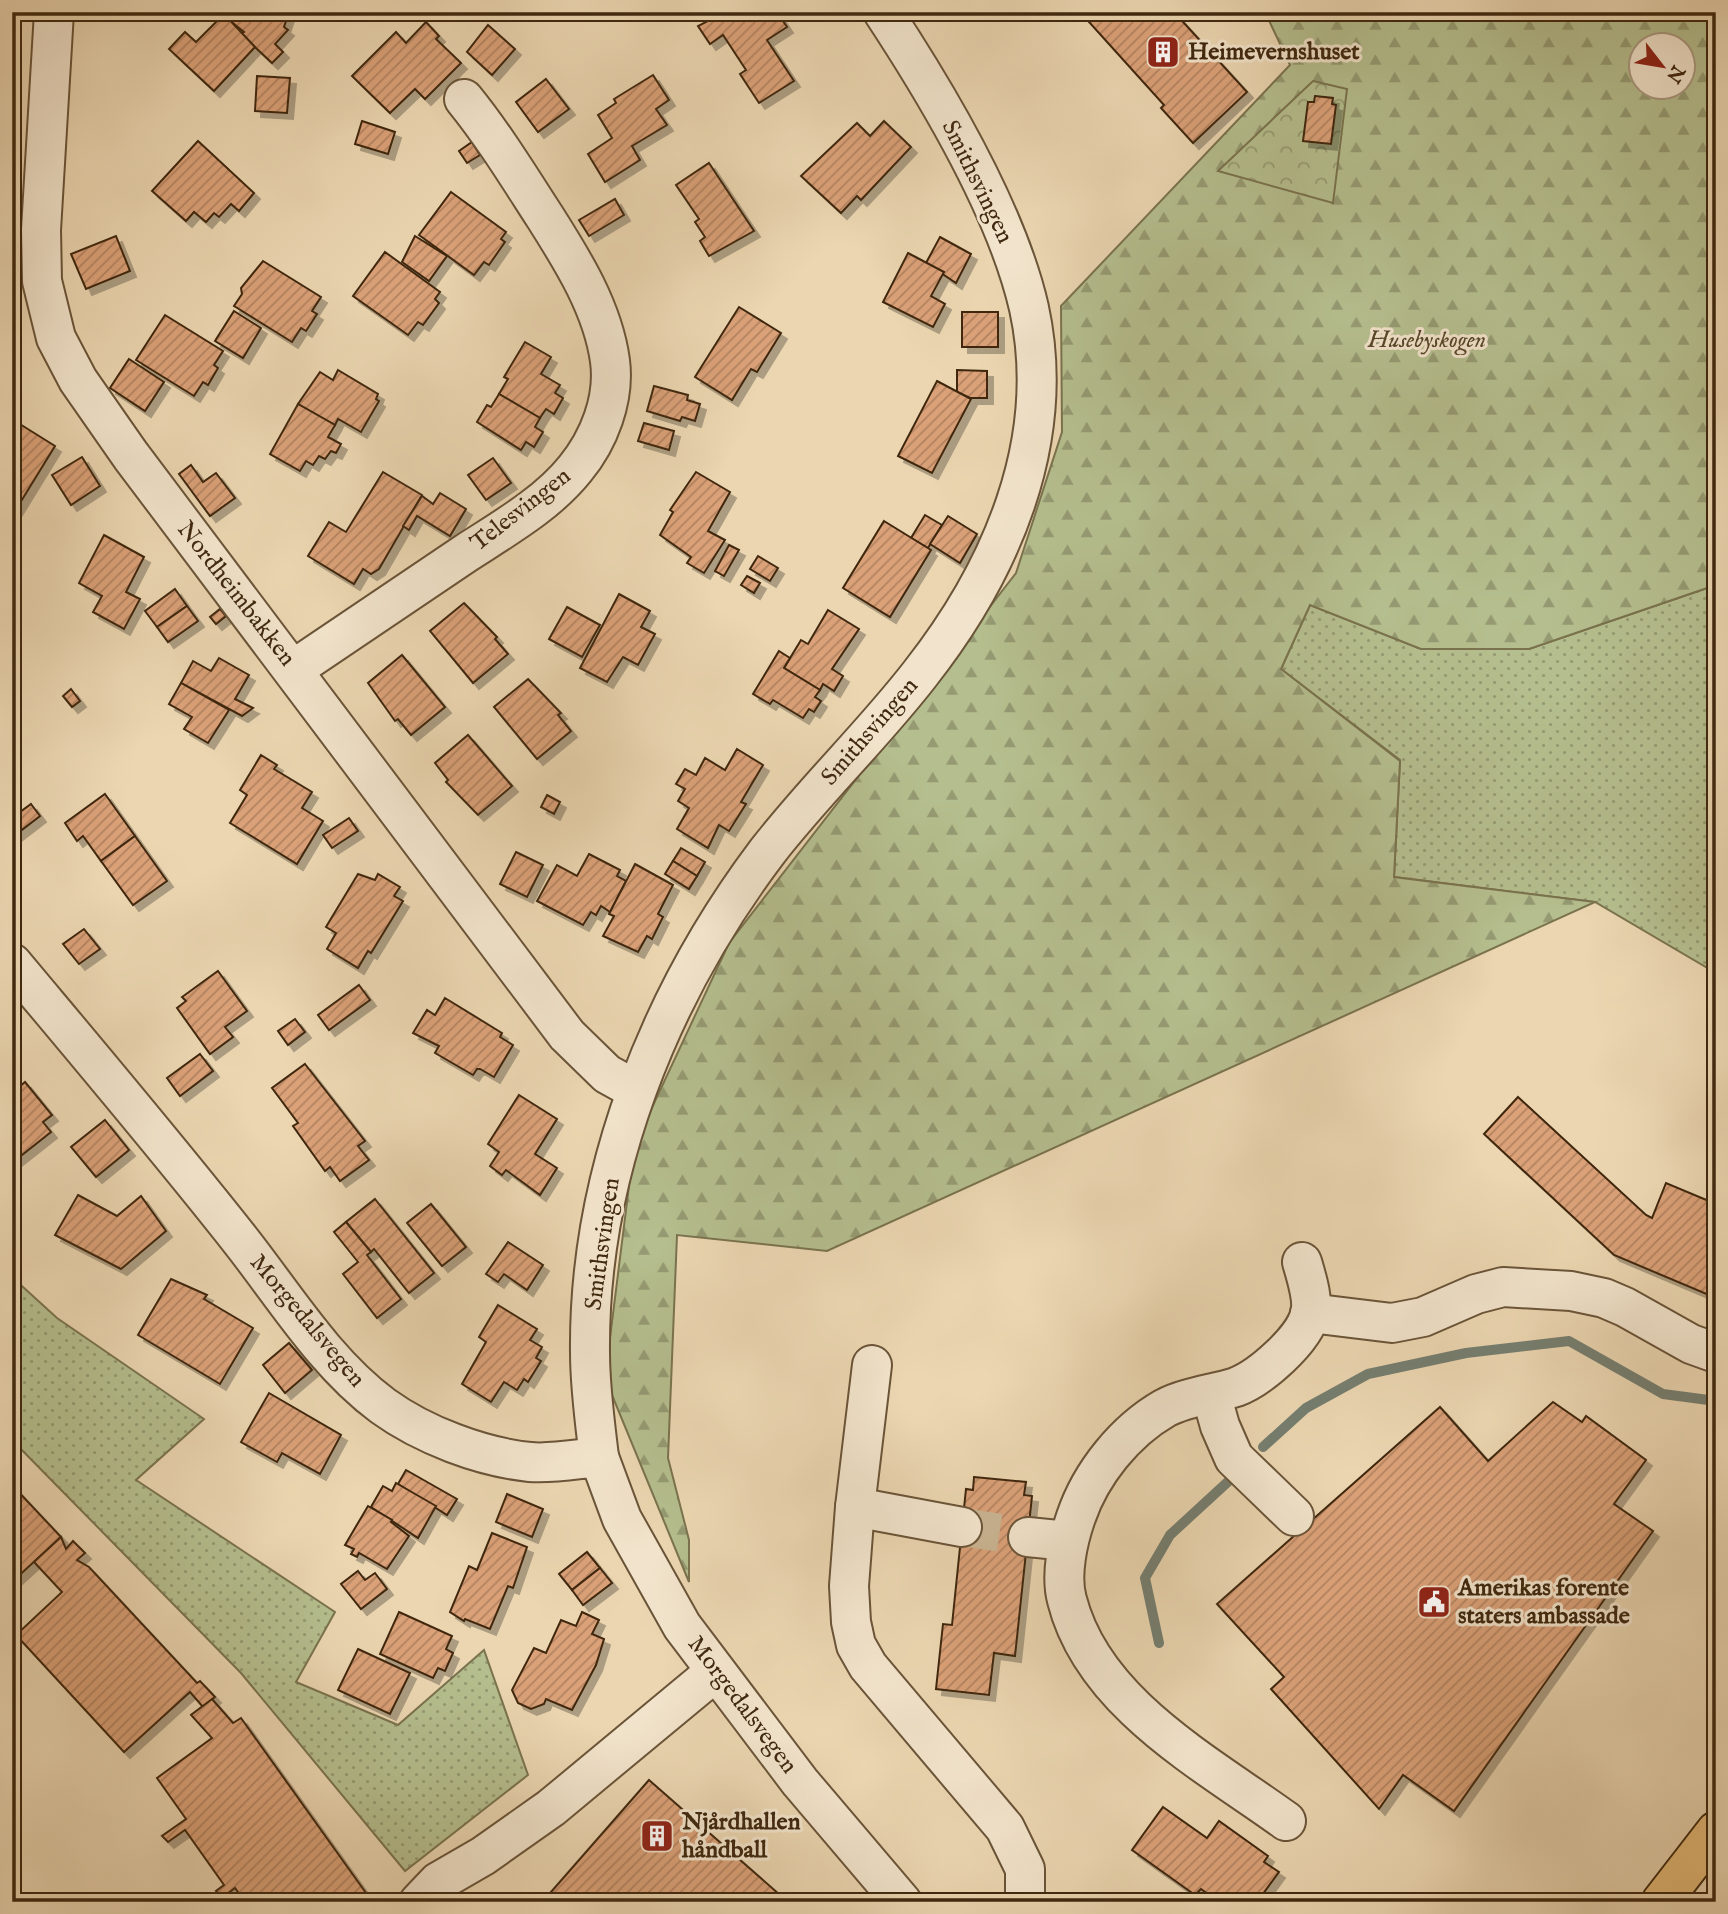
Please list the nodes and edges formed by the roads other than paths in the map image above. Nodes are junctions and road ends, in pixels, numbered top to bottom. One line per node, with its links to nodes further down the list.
1 (54, 12): 4 (street, Nordheimbakken)
2 (883, 12): 6 (street, Smithsvingen)
3 (464, 99): 4 (street, Telesvingen)
4 (294, 669): 6 (street, Nordheimbakken)
5 (12, 963): 12 (street, Morgedalsvegen)
6 (636, 1090): 12 (street, Smithsvingen)
7 (1302, 1262): 8 (street)
8 (1310, 1313): 9 (street); 11 (street)
9 (1716, 1353)
10 (872, 1365): 13 (street)
11 (1211, 1394): 14 (street); 17 (street)
12 (599, 1457): 18 (street, Morgedalsvegen)
13 (855, 1507): 15 (street); 23 (street)
14 (1294, 1516)
15 (962, 1527)
16 (1028, 1537): 17 (street)
17 (1068, 1541): 19 (street)
18 (715, 1672): 21 (street, Morgedalsvegen); 22 (street)
19 (1286, 1821)
20 (1716, 1831): 24 (main road)
21 (893, 1899)
22 (419, 1902)
23 (1025, 1902)
24 (1661, 1902)

